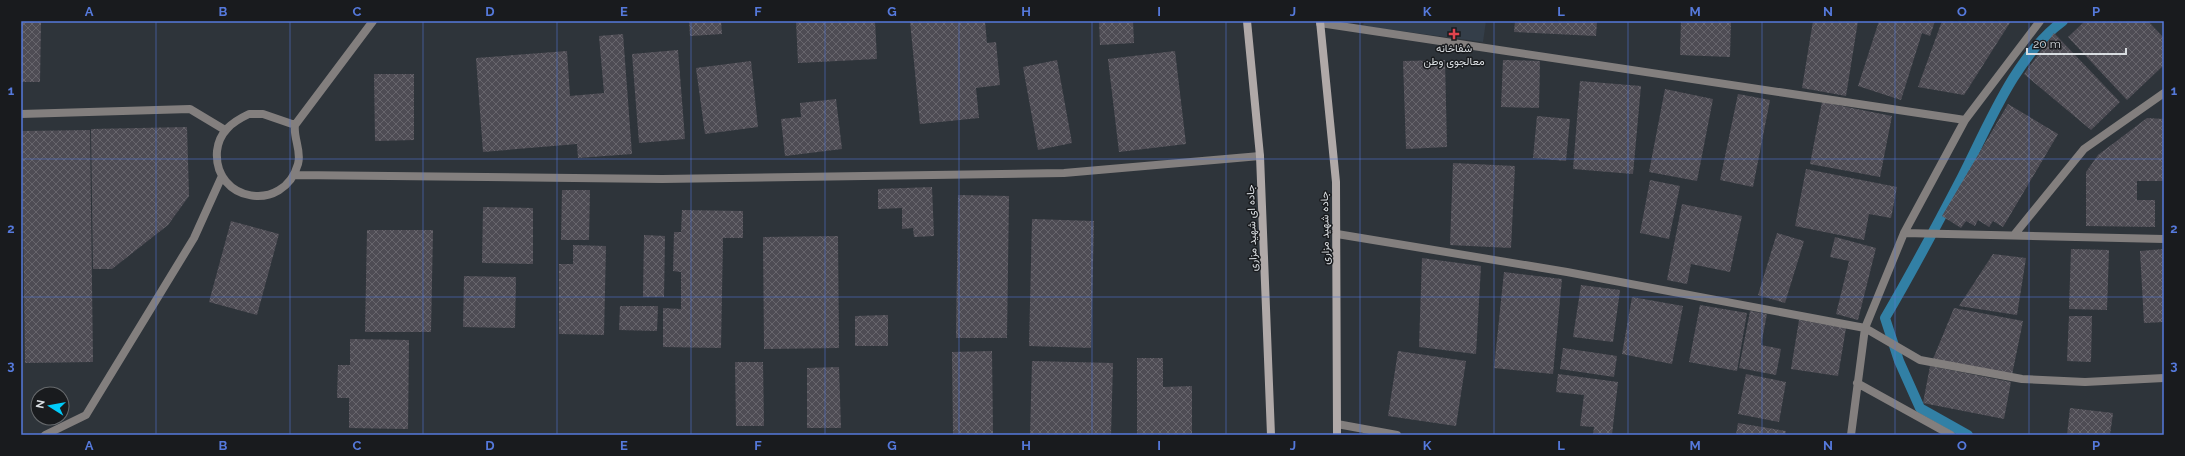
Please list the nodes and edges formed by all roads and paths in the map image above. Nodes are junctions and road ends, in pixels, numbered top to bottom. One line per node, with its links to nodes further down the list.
1 (373, 21): 8 (street)
2 (1247, 21): 10 (main road, جاده ای شهید مزاری)
3 (2040, 21): 7 (street)
4 (1320, 22): 7 (street); 14 (main road, جاده شهید مزاری)
5 (2164, 93): 15 (street)
6 (21, 114): 9 (street)
7 (1965, 120): 13 (street)
8 (295, 125): 9 (street); 12 (street)
9 (225, 130): 11 (street)
10 (1260, 156): 12 (street); 22 (main road, جاده ای شهید مزاری)
11 (222, 176): 12 (street); 21 (street)
12 (294, 176)
13 (1904, 232): 15 (street); 17 (street)
14 (1337, 234): 17 (street); 20 (main road, جاده شهید مزاری)
15 (2014, 235): 16 (street)
16 (2164, 239)
17 (1865, 328): 18 (street); 19 (street)
18 (2164, 378)
19 (1857, 383): 25 (street); 26 (street)
20 (1338, 424): 23 (main road, جاده شهید مزاری); 24 (street)
21 (45, 435)
22 (1271, 435)
23 (1337, 435)
24 (1397, 435)
25 (1850, 435)
26 (1951, 435)

